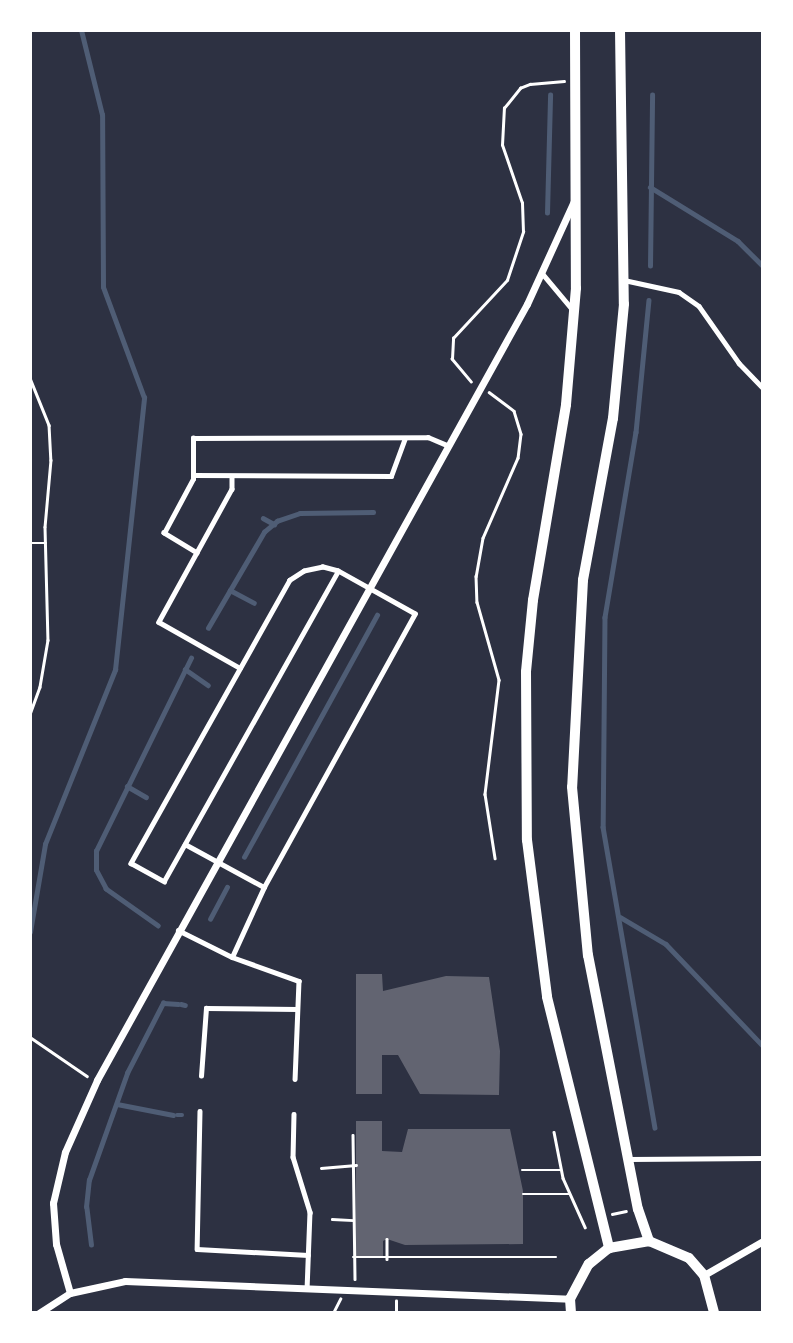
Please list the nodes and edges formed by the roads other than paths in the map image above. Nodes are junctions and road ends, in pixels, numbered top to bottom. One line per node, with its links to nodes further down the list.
1 (576, 30): 3 (street)
2 (620, 30): 5 (street)
3 (578, 192): 4 (street); 6 (street)
4 (542, 273): 6 (lane); 9 (street)
5 (624, 280): 7 (lane); 27 (street)
6 (575, 313): 30 (street)
7 (763, 388)
8 (405, 438): 9 (lane); 10 (lane); 11 (lane)
9 (447, 445): 14 (street)
10 (193, 475): 11 (lane); 12 (lane)
11 (232, 476): 12 (lane)
12 (197, 553): 15 (lane)
13 (338, 571): 14 (lane); 15 (lane); 16 (lane)
14 (368, 587): 17 (street); 18 (lane)
15 (240, 668): 16 (lane)
16 (185, 844): 17 (lane)
17 (215, 860): 18 (lane); 19 (street)
18 (264, 887): 20 (lane)
19 (177, 929): 20 (lane); 34 (street)
20 (232, 957): 21 (lane)
21 (297, 1009): 22 (lane); 23 (lane)
22 (201, 1076)
23 (295, 1079)
24 (200, 1111): 31 (lane)
25 (293, 1114): 31 (lane)
26 (763, 1158): 27 (lane)
27 (628, 1159): 28 (street)
28 (649, 1241): 30 (street); 32 (street)
29 (763, 1241): 32 (street)
30 (609, 1248): 35 (street)
31 (308, 1255): 33 (lane)
32 (704, 1275): 38 (street)
33 (307, 1289): 34 (street); 35 (street)
34 (70, 1293): 36 (street)
35 (570, 1299): 37 (street)
36 (39, 1313)
37 (571, 1313)
38 (713, 1313)

